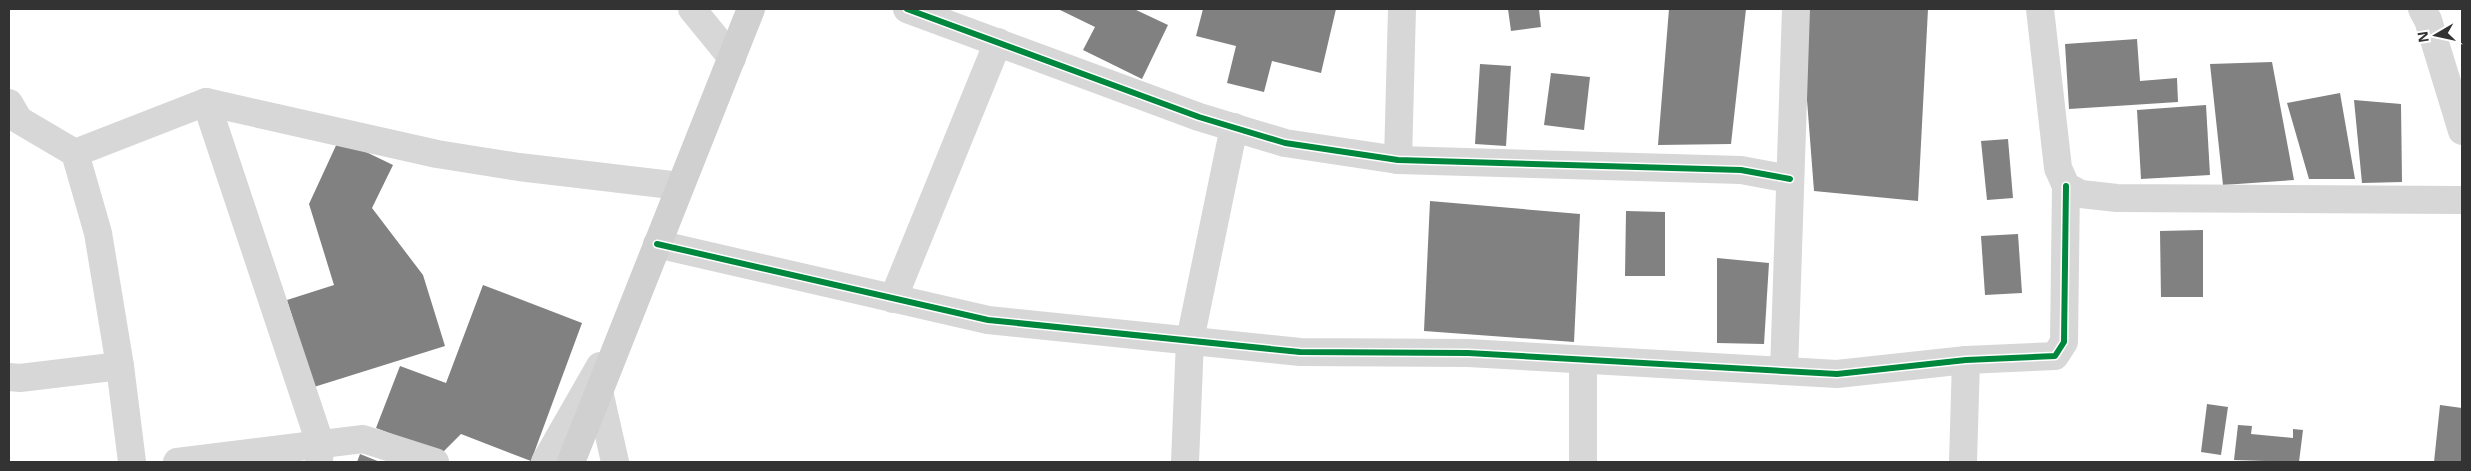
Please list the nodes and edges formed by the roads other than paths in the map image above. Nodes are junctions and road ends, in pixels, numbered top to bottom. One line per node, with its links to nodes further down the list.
1 (692, 9): 9 (street)
2 (751, 9): 9 (street)
3 (907, 9): 8 (street)
4 (1402, 9): 15 (street)
5 (1796, 9): 16 (street)
6 (2040, 9): 18 (street)
7 (2422, 9): 13 (street)
8 (998, 42): 12 (street); 21 (street)
9 (732, 58): 17 (street)
10 (206, 102): 14 (street); 17 (street); 30 (street)
11 (9, 103): 14 (street)
12 (1234, 128): 15 (street); 23 (street)
13 (2462, 131)
14 (75, 154): 26 (street)
15 (1398, 160): 16 (street)
16 (1790, 178): 27 (street)
17 (680, 186): 20 (street)
18 (2066, 186): 19 (street); 25 (street)
19 (2462, 200)
20 (657, 244): 21 (street); 22 (street)
21 (893, 299): 23 (street)
22 (628, 318): 29 (street); 34 (street)
23 (1190, 340): 24 (street); 37 (street)
24 (1583, 360): 27 (street); 38 (street)
25 (1966, 360): 27 (street); 39 (street)
26 (120, 366): 28 (street); 31 (street)
27 (1784, 371)
28 (9, 377)
29 (599, 391): 35 (street); 36 (street)
30 (319, 453): 32 (street); 33 (street)
31 (132, 462)
32 (177, 462)
33 (435, 462)
34 (545, 462)
35 (571, 462)
36 (615, 462)
37 (1185, 462)
38 (1583, 462)
39 (1963, 462)

